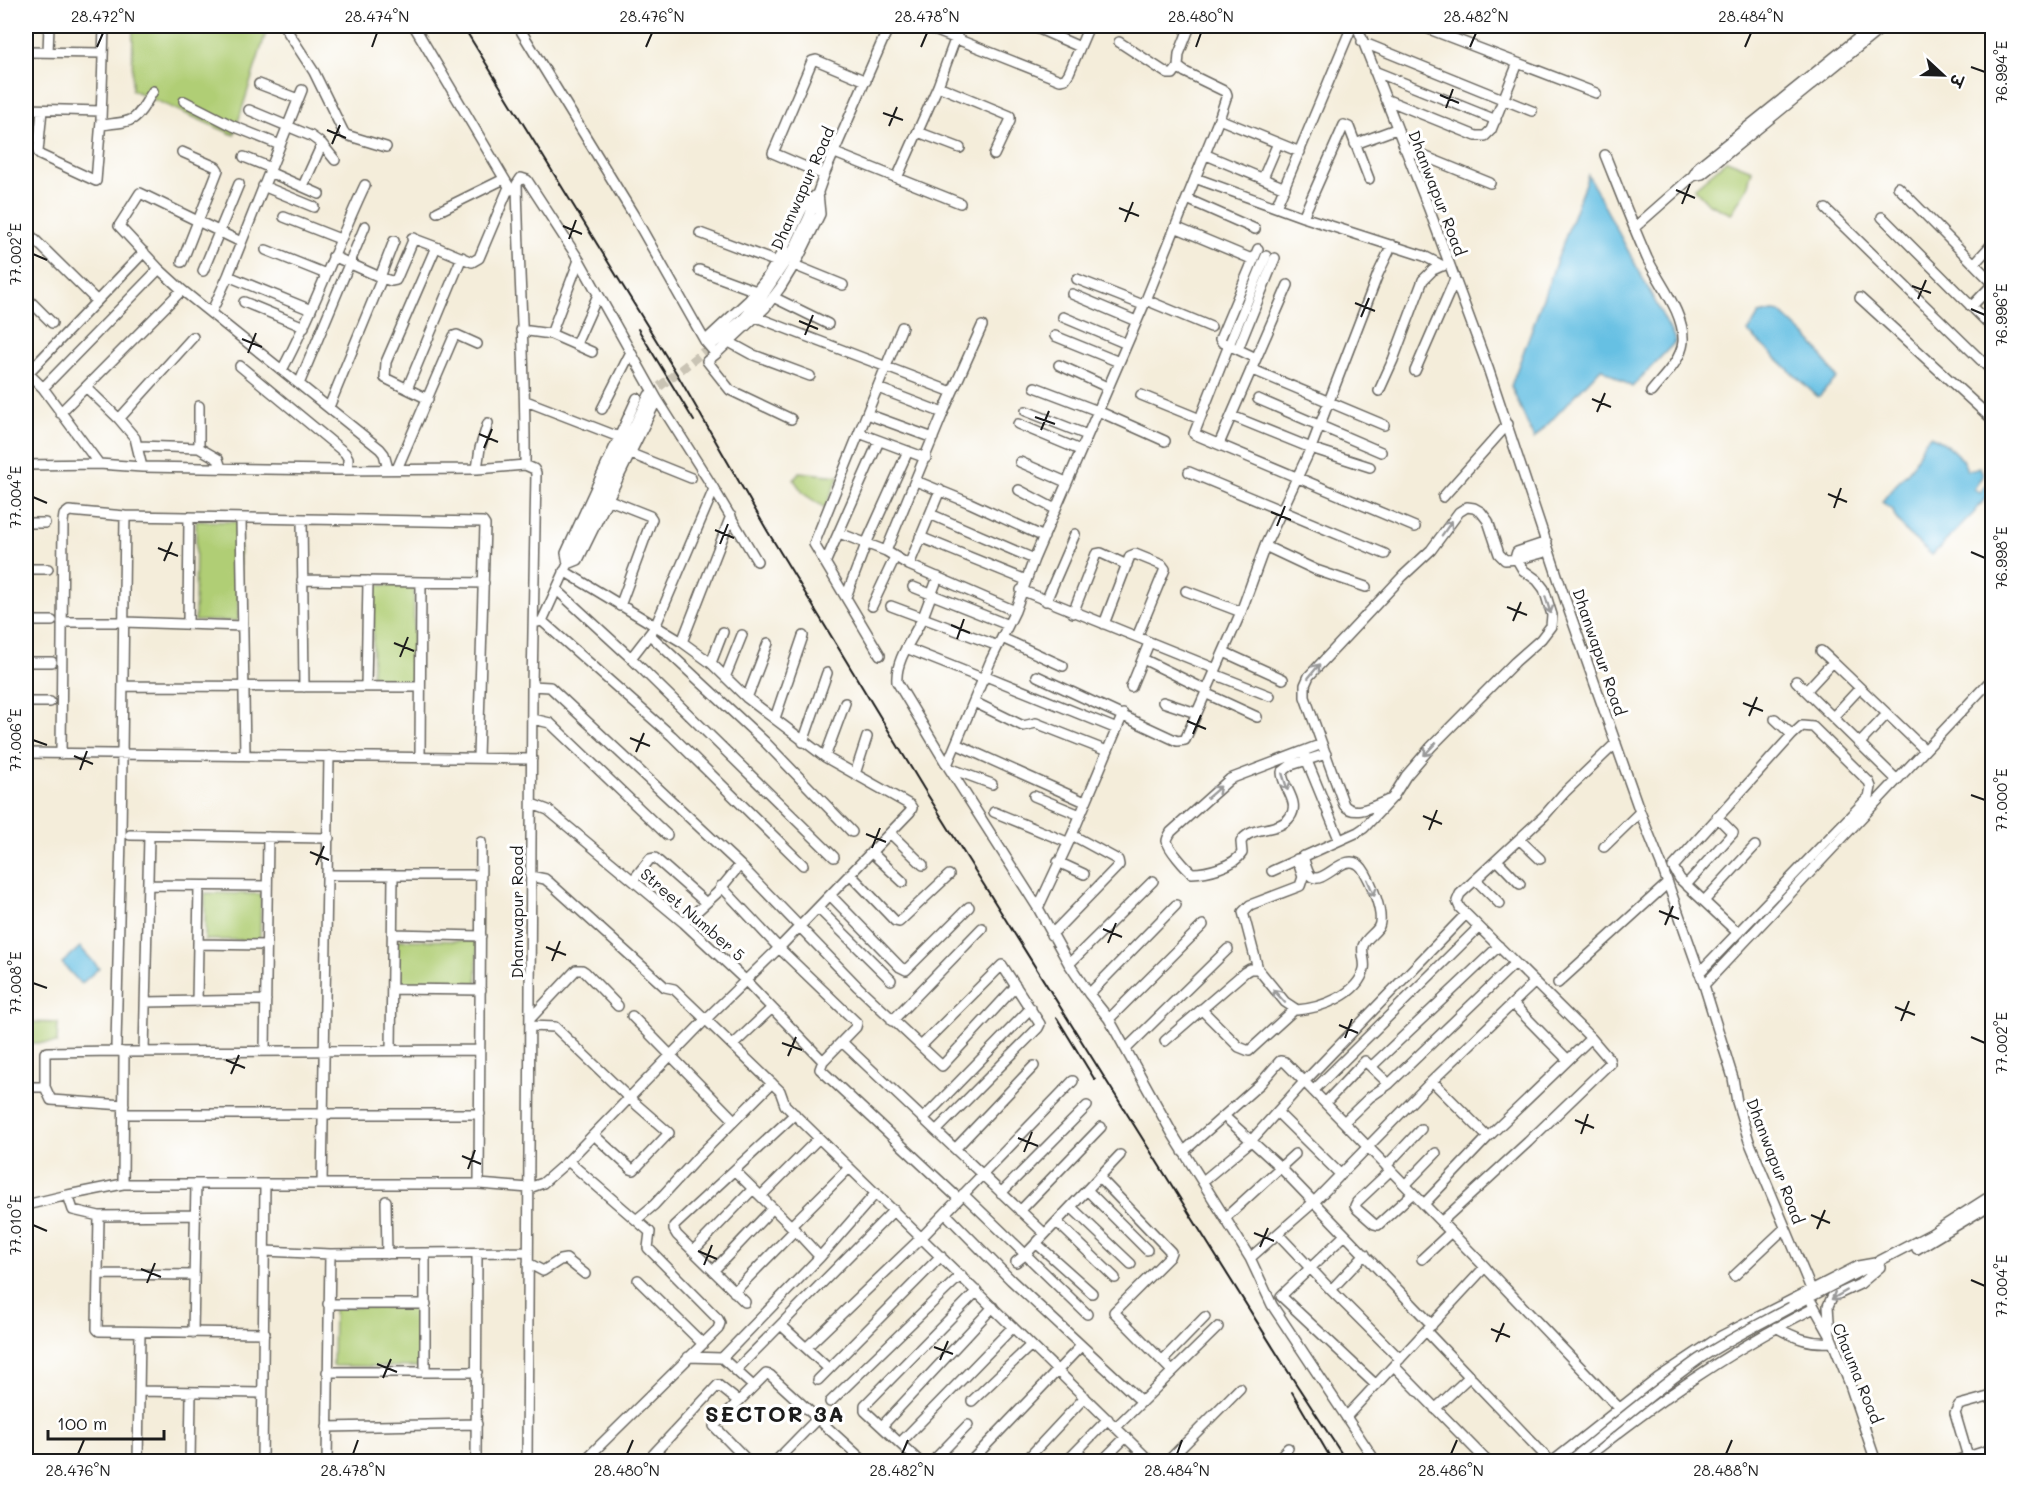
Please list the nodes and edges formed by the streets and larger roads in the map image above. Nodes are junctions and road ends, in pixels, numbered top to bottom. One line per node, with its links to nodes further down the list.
1 (49, 26): 23 (street)
2 (104, 26): 24 (street)
3 (284, 26): 54 (street)
4 (414, 26): 71 (street)
5 (518, 26): 157 (street)
6 (889, 26): 28 (street, Dhanwapur Road)
7 (924, 26): 16 (street)
8 (960, 26): 18 (street)
9 (1032, 26): 17 (street)
10 (1089, 26): 21 (street)
11 (1190, 26): 26 (street)
12 (1354, 26): 20 (street, Dhanwapur Road); 58 (street)
13 (1421, 26): 25 (street)
14 (1873, 26): 29 (street)
15 (1884, 26): 29 (street)
16 (942, 28): 18 (street)
17 (1047, 28): 21 (street)
18 (956, 37): 21 (street); 31 (street)
19 (1119, 42): 26 (street)
20 (1362, 42): 27 (street, Dhanwapur Road); 37 (street)
21 (1080, 47)
22 (26, 52): 23 (street)
23 (48, 52): 24 (street)
24 (103, 53): 42 (street)
25 (1518, 63): 34 (street); 37 (street)
26 (1178, 67): 44 (street)
27 (1374, 71): 36 (street, Dhanwapur Road); 45 (street)
28 (866, 81): 59 (street, Dhanwapur Road); 66 (street)
29 (1807, 83): 94 (street)
30 (259, 84): 35 (street)
31 (938, 86): 49 (street); 61 (street)
32 (302, 90): 35 (street)
33 (153, 92): 46 (street)
34 (1596, 93)
35 (298, 99): 47 (street)
36 (1385, 99): 45 (street); 48 (street, Dhanwapur Road)
37 (1504, 99): 43 (street); 45 (street)
38 (184, 101): 53 (street)
39 (26, 109): 40 (street)
40 (42, 110): 42 (street); 46 (street)
41 (249, 110): 47 (street)
42 (101, 111): 46 (street)
43 (1532, 111)
44 (1220, 119): 50 (street); 60 (street)
45 (1496, 120)
46 (101, 125)
47 (288, 125): 51 (street); 53 (street)
48 (1396, 129): 52 (street); 56 (street, Dhanwapur Road)
49 (918, 132): 55 (street); 67 (street)
50 (1278, 143): 58 (street); 69 (street)
51 (321, 144): 64 (street); 76 (street)
52 (1355, 144): 70 (street); 89 (street)
53 (280, 145): 65 (street)
54 (386, 147)
55 (960, 148)
56 (1404, 148): 72 (street); 117 (street, Dhanwapur Road)
57 (182, 152): 91 (street)
58 (1300, 152): 78 (street)
59 (835, 153): 66 (street, Dhanwapur Road); 67 (street)
60 (1204, 154): 68 (street); 69 (street)
61 (994, 155)
62 (1605, 155): 94 (street)
63 (244, 157): 65 (street)
64 (334, 160)
65 (270, 170): 75 (street); 76 (street)
66 (824, 175): 79 (street, Dhanwapur Road)
67 (897, 178): 83 (street)
68 (1195, 178): 82 (street); 85 (street)
69 (1263, 178): 78 (street)
70 (1369, 179)
71 (506, 183): 81 (street); 87 (street); 109 (street)
72 (1490, 183)
73 (239, 184): 97 (street)
74 (365, 184): 99 (street)
75 (263, 186): 84 (street); 101 (street)
76 (303, 186): 80 (street)
77 (1898, 187): 115 (street)
78 (1285, 188): 85 (street)
79 (818, 193): 114 (street); 118 (street); 157 (street, Dhanwapur Road)
80 (319, 194)
81 (517, 199): 111 (street); 153 (street)
82 (1186, 199): 93 (street); 95 (street)
83 (960, 203)
84 (314, 207)
85 (1276, 207): 89 (street)
86 (1826, 209): 174 (street)
87 (437, 212)
88 (284, 217): 99 (street)
89 (1303, 217): 103 (street)
90 (1882, 217): 140 (street)
91 (198, 222): 97 (street); 107 (street); 113 (street)
92 (365, 226): 116 (street)
93 (1175, 227): 112 (street); 139 (street)
94 (1634, 228): 186 (street)
95 (1255, 229)
96 (26, 231): 137 (street)
97 (218, 231): 101 (street); 121 (street)
98 (700, 233): 114 (street)
99 (340, 239): 108 (street)
100 (394, 241): 124 (street)
101 (240, 242): 123 (street)
102 (1992, 244): 115 (street)
103 (1392, 245): 117 (street); 193 (street)
104 (436, 247): 109 (street); 124 (street); 183 (street)
105 (1258, 249): 112 (street)
106 (266, 250): 122 (street)
107 (144, 252): 119 (street); 137 (street)
108 (333, 256): 116 (street); 122 (street)
109 (462, 257): 183 (street)
110 (1271, 257): 162 (street)
111 (579, 260): 133 (street); 154 (street)
112 (1254, 260): 162 (street)
113 (182, 262)
114 (777, 262): 131 (street)
115 (1975, 263): 127 (street)
116 (350, 264): 124 (street); 177 (street)
117 (1445, 264): 126 (street, Dhanwapur Road); 184 (street)
118 (794, 265): 128 (street); 135 (street)
119 (159, 268): 130 (street); 180 (street)
120 (699, 270): 131 (street)
121 (202, 271)
122 (326, 274): 141 (street)
123 (228, 276): 141 (street); 142 (street)
124 (381, 277): 195 (street)
125 (1077, 279): 139 (street)
126 (1455, 279): 173 (street); 209 (street, Dhanwapur Road)
127 (1992, 284): 140 (street)
128 (843, 285)
129 (1288, 285): 166 (street)
130 (182, 290): 142 (street); 181 (street)
131 (756, 291): 157 (street)
132 (1072, 294): 145 (street)
133 (598, 295): 160 (street); 164 (street)
134 (26, 297): 146 (street)
135 (773, 297): 143 (street); 147 (street)
136 (1860, 298): 206 (street)
137 (96, 300): 175 (street)
138 (244, 302): 149 (street)
139 (1144, 303): 145 (street); 151 (street)
140 (1971, 307): 152 (street)
141 (311, 310): 149 (street)
142 (211, 313): 172 (street)
143 (756, 317): 158 (street); 170 (street)
144 (1063, 317): 161 (street)
145 (1136, 321): 161 (street)
146 (52, 323)
147 (828, 324)
148 (982, 326): 185 (street)
149 (304, 327): 172 (street)
150 (902, 327): 170 (street)
151 (1211, 327)
152 (1992, 327)
153 (521, 330): 154 (street); 192 (street)
154 (551, 334): 160 (street)
155 (1055, 336): 167 (street)
156 (193, 337): 203 (street)
157 (709, 342): 165 (street)
158 (729, 342): 165 (street); 176 (street)
159 (477, 344): 190 (street)
160 (576, 344): 163 (street)
161 (1127, 344): 167 (street)
162 (1233, 347): 166 (street); 205 (street)
163 (592, 352)
164 (631, 352): 188 (street); 196 (street)
165 (716, 354): 204 (street)
166 (1256, 358): 171 (street)
167 (1119, 362): 179 (street)
168 (1059, 365): 179 (street)
169 (240, 366): 236 (street)
170 (886, 367): 182 (street); 185 (street)
171 (1251, 369): 193 (street); 202 (street)
172 (282, 370): 177 (street)
173 (1415, 371)
174 (1992, 371)
175 (27, 372): 180 (street)
176 (810, 376)
177 (299, 384): 195 (street)
178 (1035, 387): 198 (street)
179 (1107, 387): 198 (street)
180 (43, 388): 199 (street)
181 (87, 388): 199 (street); 203 (street)
182 (878, 388): 200 (street); 201 (street)
183 (407, 389): 190 (street)
184 (1379, 391)
185 (952, 392): 200 (street)
186 (1651, 392)
187 (1141, 395): 205 (street)
188 (653, 397): 225 (street); 242 (street); 274 (street, Dhanwapur Road)
189 (637, 398): 214 (street)
190 (428, 399): 234 (street)
191 (1258, 399): 210 (street)
192 (526, 401): 214 (street); 230 (street)
193 (1330, 402): 210 (street); 211 (street)
194 (200, 406): 220 (street)
195 (328, 407): 234 (street)
196 (602, 409)
197 (1026, 411): 213 (street)
198 (1098, 411): 213 (street); 217 (street)
199 (60, 413): 228 (street)
200 (944, 413): 215 (street)
201 (867, 414): 212 (street); 215 (street)
202 (1232, 416): 218 (street); 221 (street)
203 (119, 418): 219 (street)
204 (791, 419)
205 (1200, 419): 218 (street)
206 (1992, 419)
207 (488, 423): 235 (street)
208 (1018, 424): 222 (street)
209 (1508, 424): 245 (street); 264 (street, Dhanwapur Road)
210 (1320, 425): 221 (street); 224 (street)
211 (1384, 425)
212 (859, 433): 216 (street); 271 (street)
213 (1087, 435): 222 (street)
214 (619, 437): 274 (street)
215 (933, 438): 226 (street)
216 (879, 441): 223 (street); 258 (street)
217 (1165, 441)
218 (1219, 444): 239 (street)
219 (138, 446): 220 (street); 231 (street)
220 (199, 448): 233 (street)
221 (1311, 448): 232 (street); 239 (street)
222 (1080, 450): 241 (street)
223 (908, 452): 226 (street); 262 (street)
224 (1381, 452)
225 (629, 453): 238 (street); 246 (street)
226 (926, 458): 240 (street)
227 (1020, 462): 241 (street)
228 (99, 464): 229 (street); 231 (street)
229 (26, 465)
230 (525, 465): 235 (street); 301 (street)
231 (142, 467): 233 (street)
232 (1370, 467)
233 (221, 468): 236 (street)
234 (393, 469): 235 (street); 236 (street)
235 (477, 469)
236 (348, 470)
237 (1189, 472): 248 (street)
238 (691, 478)
239 (1298, 478): 248 (street); 257 (street)
240 (916, 481): 243 (street); 265 (street)
241 (1066, 482): 247 (street)
242 (714, 489): 251 (street); 306 (street)
243 (940, 490): 249 (street); 261 (street)
244 (1019, 490): 247 (street)
245 (1443, 497)
246 (607, 499): 274 (street); 291 (street)
247 (1055, 508): 261 (street)
248 (1282, 510): 263 (street); 266 (street)
249 (930, 514): 260 (street); 269 (street)
250 (124, 516): 252 (street); 299 (street); 300 (street)
251 (731, 516): 270 (street); 311 (street)
252 (189, 518): 253 (street); 302 (street)
253 (241, 519): 254 (street); 305 (street)
254 (302, 519): 278 (street); 282 (street)
255 (26, 523): 256 (street)
256 (45, 523)
257 (1415, 527)
258 (839, 533): 262 (street); 271 (street)
259 (1075, 534): 290 (street)
260 (920, 537): 272 (street); 279 (street)
261 (1044, 537): 269 (street)
262 (866, 544): 265 (street); 289 (street)
263 (1265, 546): 284 (street); 295 (street)
264 (1548, 547): 268 (street); 363 (street, Dhanwapur Road)
265 (886, 551): 267 (street)
266 (1385, 554)
267 (895, 557): 272 (street); 292 (street)
268 (1516, 558): 366 (street, one-way to 268); 384 (street, one-way to 384)
269 (1034, 560): 279 (street)
270 (757, 561)
271 (826, 561): 289 (street)
272 (909, 565): 277 (street)
273 (1127, 565): 296 (street); 303 (street); 310 (street)
274 (566, 568): 285 (street, Dhanwapur Road); 291 (street)
275 (26, 569): 276 (street)
276 (48, 570)
277 (938, 577): 288 (street); 294 (street)
278 (302, 580): 280 (street); 337 (street)
279 (1026, 580): 286 (street)
280 (368, 581): 281 (street); 338 (street)
281 (421, 582): 282 (street); 339 (street)
282 (484, 583): 376 (street)
283 (913, 587): 288 (street)
284 (1366, 587)
285 (557, 590): 301 (street, Dhanwapur Road); 319 (street)
286 (1022, 590): 290 (street); 294 (street)
287 (1186, 591): 295 (street)
288 (931, 595): 297 (street); 304 (street)
289 (846, 597): 318 (street)
290 (1046, 601): 296 (street)
291 (620, 606): 306 (street)
292 (872, 606)
293 (891, 606): 297 (street)
294 (1015, 611): 304 (street)
295 (1241, 612): 317 (street)
296 (1072, 613): 303 (street)
297 (922, 617): 312 (street); 315 (street)
298 (26, 621): 299 (street)
299 (57, 622): 300 (street); 370 (street)
300 (124, 622): 302 (street); 335 (street)
301 (537, 622): 334 (street, Dhanwapur Road); 411 (street)
302 (188, 624): 305 (street)
303 (1104, 624): 310 (street)
304 (1008, 625): 312 (street)
305 (243, 626): 336 (street)
306 (653, 631): 311 (street); 319 (street); 391 (street)
307 (723, 632): 324 (street)
308 (742, 635): 328 (street)
309 (803, 636): 356 (street)
310 (1137, 637): 314 (street)
311 (682, 642): 324 (street)
312 (1000, 642): 325 (street); 330 (street)
313 (768, 643): 345 (street)
314 (1149, 643): 320 (street); 326 (street)
315 (906, 648): 330 (street); 379 (street)
316 (1821, 651): 323 (street)
317 (1224, 652): 326 (street); 331 (street)
318 (880, 656)
319 (630, 658): 405 (street)
320 (1143, 659): 340 (street); 343 (street)
321 (26, 662): 322 (street)
322 (52, 662)
323 (1833, 662): 341 (street); 342 (street)
324 (711, 663): 328 (street)
325 (1062, 666)
326 (1215, 672): 343 (street); 344 (street)
327 (827, 673): 362 (street)
328 (726, 675): 345 (street)
329 (1037, 676): 352 (street)
330 (985, 678): 348 (street); 359 (street)
331 (1283, 679)
332 (1992, 679): 367 (street)
333 (1796, 681): 342 (street)
334 (532, 686): 357 (street, Dhanwapur Road); 410 (street)
335 (123, 687): 336 (street); 371 (street)
336 (244, 687): 337 (street); 372 (street)
337 (304, 687): 338 (street)
338 (366, 687): 339 (street)
339 (420, 687): 375 (street)
340 (1131, 687)
341 (1860, 688): 353 (street); 355 (street)
342 (1806, 691): 355 (street)
343 (1206, 692): 351 (street); 354 (street)
344 (1270, 696)
345 (747, 698): 356 (street)
346 (26, 702): 347 (street)
347 (50, 702)
348 (974, 702): 365 (street); 368 (street)
349 (1163, 702): 351 (street)
350 (844, 703): 377 (street)
351 (1196, 713): 352 (street)
352 (1123, 714): 359 (street)
353 (1887, 714): 364 (street); 367 (street)
354 (1257, 717)
355 (1833, 717): 364 (street)
356 (775, 718): 362 (street)
357 (532, 719): 378 (street, Dhanwapur Road); 394 (street)
358 (1775, 719): 360 (street)
359 (1117, 729): 368 (street)
360 (1792, 735): 390 (street); 446 (street)
361 (867, 737): 380 (street)
362 (803, 742): 377 (street)
363 (1616, 743): 387 (street, Dhanwapur Road); 400 (street)
364 (1860, 743): 381 (street)
365 (956, 744): 379 (street); 385 (street)
366 (1324, 749): 373 (street); 384 (street)
367 (1925, 750): 381 (street)
368 (1107, 751): 385 (street)
369 (26, 753): 370 (street)
370 (62, 754): 371 (street)
371 (122, 754): 372 (street); 485 (street)
372 (245, 755): 374 (street)
373 (1305, 755): 373 (street, one-way to 373); 399 (street)
374 (329, 756): 375 (street); 397 (street)
375 (420, 757): 376 (street)
376 (478, 757): 378 (street)
377 (825, 757): 380 (street)
378 (532, 759): 386 (street, Dhanwapur Road)
379 (948, 767): 382 (street); 439 (street)
380 (855, 774): 392 (street)
381 (1897, 780): 463 (street)
382 (992, 784)
383 (1034, 796): 389 (street)
384 (1389, 800): 399 (street)
385 (1085, 802): 389 (street)
386 (532, 804): 420 (street, Dhanwapur Road); 421 (street, Street Number 5)
387 (1640, 812): 403 (street); 431 (street, Dhanwapur Road)
388 (994, 813): 398 (street)
389 (1080, 815): 398 (street)
390 (1717, 817): 425 (street); 425 (street)
391 (852, 832)
392 (890, 833): 404 (street); 412 (street)
393 (130, 835): 395 (street)
394 (668, 835)
395 (149, 836): 396 (street); 427 (street)
396 (268, 837): 397 (street); 429 (street)
397 (329, 838): 416 (street)
398 (1070, 838): 409 (street); 448 (street)
399 (1339, 839): 406 (street)
400 (1519, 839): 407 (street); 408 (street)
401 (481, 842): 418 (street)
402 (1755, 846): 433 (street)
403 (1604, 847)
404 (872, 852): 414 (street); 424 (street)
405 (834, 856)
406 (1300, 858): 413 (street); 457 (street); 476 (street, one-way to 476)
407 (1497, 860): 422 (street); 426 (street)
408 (1540, 860)
409 (1058, 862): 415 (street); 439 (street)
410 (740, 864): 430 (street); 443 (street)
411 (803, 865)
412 (923, 865)
413 (1272, 871)
414 (850, 874): 419 (street); 432 (street)
415 (1084, 874)
416 (327, 875): 417 (street); 489 (street)
417 (393, 875): 418 (street); 447 (street)
418 (481, 875): 449 (street)
419 (949, 875)
420 (530, 876): 478 (street); 481 (street, Dhanwapur Road)
421 (633, 880): 434 (street); 441 (street, Street Number 5)
422 (1476, 880): 435 (street); 440 (street)
423 (1153, 881): 456 (street)
424 (903, 882)
425 (1683, 882): 431 (street); 433 (street)
426 (1520, 884)
427 (148, 885): 428 (street); 469 (street)
428 (199, 886): 429 (street); 450 (street)
429 (267, 886): 451 (street)
430 (721, 886): 434 (street); 453 (street)
431 (1669, 886): 458 (street, Dhanwapur Road); 462 (street)
432 (830, 895): 437 (street); 438 (street)
433 (1704, 901): 446 (street)
434 (706, 903): 441 (street)
435 (1500, 904)
436 (1176, 905): 467 (street)
437 (969, 907)
438 (818, 908): 443 (street); 460 (street)
439 (1038, 908): 448 (street)
440 (1466, 914): 444 (street); 502 (street)
441 (684, 923): 459 (street, Street Number 5)
442 (1203, 925): 479 (street)
443 (798, 927): 453 (street); 480 (street)
444 (1479, 927): 452 (street); 507 (street)
445 (982, 928): 480 (street)
446 (1738, 933): 458 (street)
447 (392, 934): 449 (street); 465 (street)
448 (1051, 935): 456 (street)
449 (481, 936): 466 (street)
450 (198, 944): 451 (street); 470 (street)
451 (266, 945): 468 (street)
452 (1499, 946): 455 (street); 499 (street)
453 (779, 948): 459 (street); 484 (street)
454 (1228, 949): 488 (street)
455 (1515, 963): 461 (street); 504 (street)
456 (1069, 964): 467 (street)
457 (1258, 969): 475 (street); 476 (street, one-way to 457)
458 (1699, 973): 463 (street, Dhanwapur Road)
459 (745, 980): 473 (street, Street Number 5); 478 (street)
460 (891, 980)
461 (1535, 982): 471 (street); 482 (street)
462 (1558, 984)
463 (1704, 985): 575 (street, Dhanwapur Road)
464 (1016, 986): 474 (street); 487 (street); 487 (street)
465 (392, 989): 466 (street); 490 (street)
466 (480, 990): 491 (street)
467 (1089, 994): 479 (street)
468 (266, 1000): 470 (street); 492 (street)
469 (146, 1002): 470 (street); 494 (street)
470 (197, 1002)
471 (1513, 1004): 496 (street); 501 (street)
472 (618, 1006): 481 (street)
473 (772, 1008): 486 (street); 497 (street, Street Number 5)
474 (1031, 1008): 517 (street); 522 (street)
475 (1201, 1009): 476 (street); 483 (street)
476 (1294, 1010)
477 (632, 1017): 495 (street)
478 (706, 1019): 486 (street); 495 (street)
479 (1109, 1019): 488 (street)
480 (892, 1021): 487 (street)
481 (530, 1022): 508 (street); 548 (street, Dhanwapur Road)
482 (1591, 1038): 496 (street); 573 (street)
483 (1165, 1041)
484 (842, 1042): 497 (street); 517 (street)
485 (116, 1045)
486 (733, 1045): 503 (street)
487 (921, 1046)
488 (1126, 1049): 529 (street)
489 (325, 1050): 490 (street); 492 (street); 513 (street)
490 (391, 1050): 491 (street)
491 (480, 1050): 514 (street)
492 (265, 1051): 494 (street)
493 (124, 1052): 494 (street); 506 (street); 511 (street)
494 (144, 1052)
495 (670, 1056): 508 (street); 518 (street)
496 (1568, 1060): 524 (street)
497 (823, 1061): 557 (street, Street Number 5)
498 (1034, 1066): 528 (street)
499 (1372, 1066): 504 (street); 509 (street)
500 (1073, 1081): 538 (street)
501 (1432, 1081): 524 (street); 527 (street)
502 (1304, 1082): 507 (street); 512 (street); 516 (street)
503 (771, 1083): 515 (street); 518 (street)
504 (1389, 1084): 519 (street)
505 (26, 1087): 506 (street)
506 (45, 1087): 511 (street)
507 (1313, 1091): 509 (street)
508 (629, 1098): 523 (street); 523 (street)
509 (1325, 1103): 519 (street)
510 (1088, 1106): 552 (street)
511 (124, 1110): 513 (street); 542 (street)
512 (1278, 1113): 526 (street); 539 (street)
513 (324, 1114): 514 (street); 544 (street)
514 (480, 1114): 545 (street)
515 (795, 1114): 525 (street); 537 (street)
516 (1225, 1117): 526 (street); 529 (street)
517 (923, 1119): 522 (street)
518 (734, 1120): 571 (street)
519 (1344, 1122): 527 (street)
520 (1101, 1127): 566 (street)
521 (1421, 1129): 536 (street)
522 (936, 1131): 528 (street)
523 (594, 1135): 533 (street)
524 (1488, 1137): 560 (street)
525 (819, 1138): 535 (street); 556 (street)
526 (1250, 1142): 534 (street); 541 (street)
527 (1367, 1147): 536 (street); 539 (street)
528 (955, 1149): 538 (street)
529 (1183, 1152): 541 (street)
530 (1436, 1153): 547 (street)
531 (1295, 1154): 534 (street)
532 (1120, 1155): 540 (street)
533 (568, 1161): 548 (street); 571 (street)
534 (1280, 1167): 559 (street); 570 (street)
535 (849, 1168): 551 (street); 574 (street)
536 (1388, 1168): 547 (street); 553 (street)
537 (735, 1171): 549 (street); 584 (street)
538 (982, 1175): 552 (street); 557 (street)
539 (1341, 1175): 559 (street)
540 (1100, 1177): 550 (street); 639 (street)
541 (1203, 1181): 570 (street)
542 (123, 1184): 543 (street); 554 (street)
543 (196, 1184): 546 (street); 568 (street)
544 (322, 1184): 545 (street); 546 (street)
545 (480, 1184): 548 (street)
546 (265, 1185): 583 (street)
547 (1405, 1185): 553 (street)
548 (529, 1188): 585 (street, Dhanwapur Road)
549 (753, 1189): 556 (street); 584 (street)
550 (1087, 1190): 563 (street); 582 (street)
551 (876, 1193): 565 (street); 593 (street)
552 (1001, 1193): 566 (street)
553 (1413, 1193): 560 (street)
554 (68, 1195): 562 (street); 569 (street)
555 (1992, 1195): 599 (street)
556 (761, 1196): 564 (street)
557 (961, 1196): 567 (street); 590 (street)
558 (386, 1201): 587 (street)
559 (1314, 1202): 578 (street); 579 (street)
560 (1424, 1204): 573 (street)
561 (1992, 1204): 599 (street)
562 (26, 1205)
563 (1071, 1207): 572 (street); 598 (street)
564 (773, 1208): 574 (street); 602 (street)
565 (894, 1210): 580 (street); 624 (street)
566 (1020, 1211): 577 (street)
567 (945, 1213): 580 (street); 635 (street)
568 (195, 1215): 569 (street); 605 (street)
569 (99, 1216): 603 (street)
570 (1225, 1218): 594 (street)
571 (636, 1220): 633 (street)
572 (1057, 1222): 577 (street); 608 (street)
573 (1442, 1222): 576 (street)
574 (793, 1228): 593 (street); 612 (street)
575 (1785, 1228): 607 (street); 614 (street, Dhanwapur Road)
576 (1451, 1232): 595 (street); 600 (street)
577 (1045, 1234): 581 (street)
578 (1278, 1234): 594 (street); 601 (street)
579 (1345, 1235): 591 (street); 601 (street)
580 (922, 1237): 592 (street); 636 (street)
581 (1036, 1243): 590 (street); 613 (street)
582 (1147, 1250)
583 (265, 1251): 586 (street); 631 (street)
584 (693, 1251): 602 (street)
585 (528, 1252): 589 (street); 597 (street, Dhanwapur Road)
586 (330, 1254): 587 (street); 617 (street)
587 (387, 1254): 588 (street)
588 (425, 1254): 589 (street); 618 (street)
589 (477, 1254): 647 (street)
590 (1026, 1254): 596 (street); 622 (street)
591 (1365, 1254): 610 (street); 628 (street)
592 (941, 1256): 606 (street); 641 (street)
593 (820, 1257): 638 (street)
594 (1250, 1258): 619 (street)
595 (1422, 1259)
596 (1016, 1262)
597 (528, 1263): 604 (street); 685 (street, Dhanwapur Road)
598 (1131, 1264)
599 (1874, 1266): 614 (street); 632 (street, one-way to 632)
600 (1485, 1267): 628 (street); 663 (street)
601 (1311, 1268): 610 (street); 615 (street)
602 (714, 1270): 612 (street)
603 (98, 1274): 605 (street); 629 (street)
604 (585, 1274)
605 (194, 1275): 630 (street)
606 (961, 1275): 611 (street); 661 (street)
607 (1734, 1276)
608 (1115, 1278)
609 (638, 1280): 633 (street)
610 (1331, 1290): 640 (street)
611 (977, 1291): 620 (street); 669 (street)
612 (734, 1292): 616 (street)
613 (1092, 1293)
614 (1810, 1293): 621 (street, Chauma Road); 663 (street); 702 (street, bridge)
615 (1281, 1296): 619 (street); 650 (street)
616 (745, 1302)
617 (328, 1304): 618 (street); 645 (street)
618 (426, 1304): 646 (street)
619 (1272, 1305): 664 (street)
620 (993, 1307): 625 (street); 669 (street)
621 (1814, 1308): 627 (street); 632 (street, Chauma Road)
622 (1087, 1314)
623 (1205, 1317): 639 (street)
624 (782, 1324): 636 (street); 642 (street)
625 (1013, 1327): 634 (street); 674 (street)
626 (1218, 1327): 644 (street)
627 (1776, 1327): 632 (street); 677 (street)
628 (1429, 1328): 640 (street); 648 (street)
629 (140, 1332): 630 (street); 653 (street)
630 (193, 1333): 631 (street)
631 (265, 1333): 655 (street)
632 (1831, 1339): 704 (street, Chauma Road)
633 (703, 1344): 637 (street)
634 (1031, 1345): 643 (street); 659 (street)
635 (1081, 1346): 643 (street); 660 (street)
636 (806, 1348): 641 (street)
637 (688, 1357): 638 (street); 686 (street)
638 (722, 1358): 642 (street)
639 (1162, 1361): 644 (street)
640 (1397, 1363): 650 (street); 662 (street)
641 (829, 1369): 649 (street)
642 (736, 1370): 651 (street)
643 (1058, 1371): 657 (street); 693 (street)
644 (1172, 1371): 660 (street)
645 (327, 1372): 646 (street); 671 (street)
646 (425, 1372): 647 (street)
647 (477, 1372): 667 (street)
648 (1470, 1376): 662 (street); 701 (street)
649 (818, 1380)
650 (1376, 1385): 664 (street)
651 (753, 1386): 658 (street); 665 (street)
652 (1240, 1388): 697 (street)
653 (139, 1391): 654 (street); 680 (street)
654 (190, 1392): 655 (street); 681 (street)
655 (262, 1393): 682 (street)
656 (1992, 1396): 679 (street)
657 (1085, 1397): 666 (street); 678 (street)
658 (738, 1401): 687 (street); 688 (street)
659 (972, 1401)
660 (1141, 1401): 670 (street)
661 (830, 1402)
662 (1435, 1409): 700 (street)
663 (1620, 1409): 673 (street)
664 (1346, 1417): 699 (street)
665 (817, 1419): 689 (street); 690 (street)
666 (1108, 1419): 670 (street); 694 (street)
667 (477, 1424): 671 (street); 684 (street)
668 (968, 1425): 692 (street)
669 (882, 1426): 674 (street)
670 (1116, 1427): 672 (street)
671 (327, 1428): 683 (street)
672 (1126, 1437): 695 (street); 696 (street)
673 (1580, 1440): 677 (street); 701 (street)
674 (900, 1443): 691 (street)
675 (1288, 1448): 698 (street)
676 (1992, 1449): 679 (street)
677 (1595, 1450): 703 (street)
678 (1029, 1456)
679 (1968, 1457): 705 (street)
680 (138, 1461)
681 (190, 1461)
682 (262, 1461)
683 (327, 1461)
684 (476, 1461)
685 (527, 1461)
686 (583, 1461)
687 (646, 1461)
688 (749, 1461)
689 (775, 1461)
690 (865, 1461)
691 (920, 1461)
692 (932, 1461)
693 (970, 1461)
694 (1066, 1461)
695 (1101, 1461)
696 (1150, 1461)
697 (1167, 1461)
698 (1275, 1461)
699 (1376, 1461)
700 (1488, 1461)
701 (1551, 1461)
702 (1569, 1461)
703 (1581, 1461)
704 (1876, 1461)
705 (1952, 1461)

